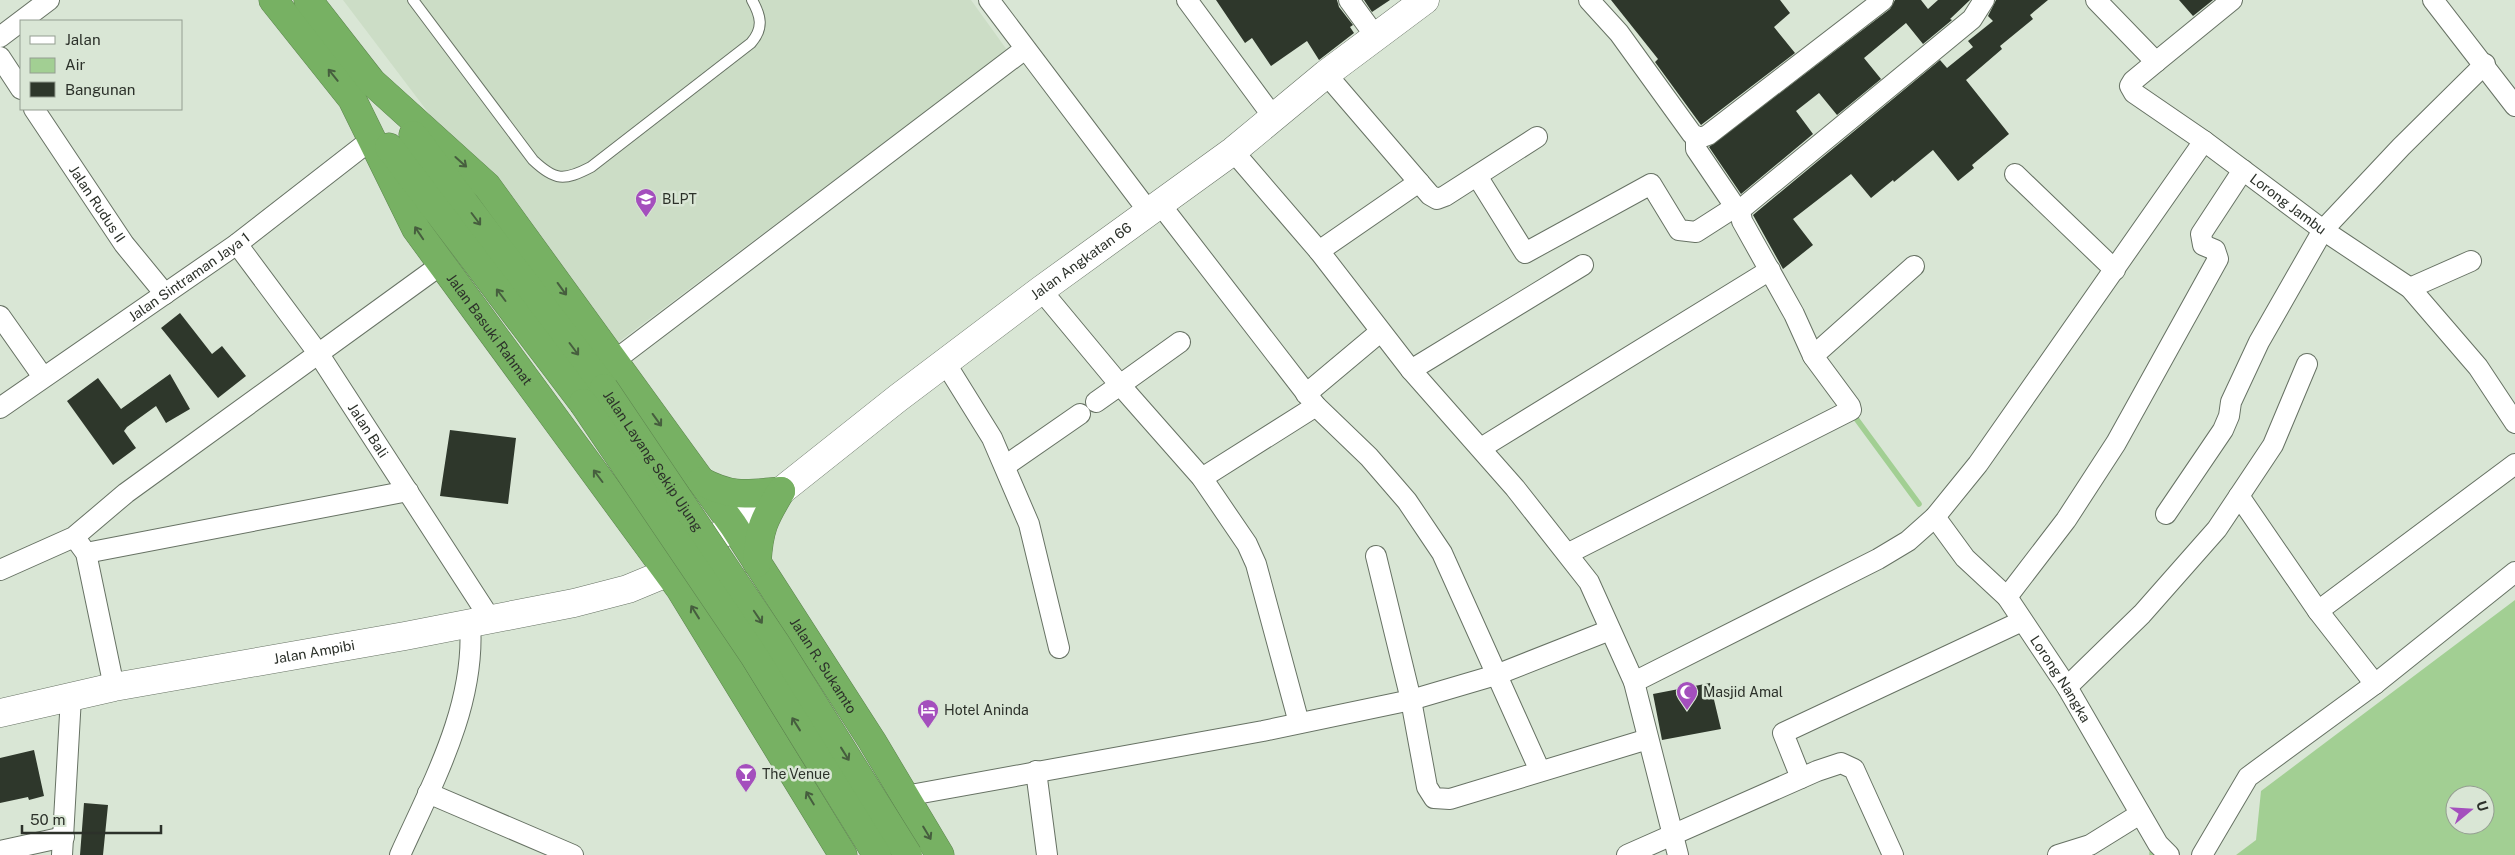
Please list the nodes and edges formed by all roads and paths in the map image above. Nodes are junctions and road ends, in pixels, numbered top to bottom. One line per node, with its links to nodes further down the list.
1 (49, 0): 16 (street)
2 (273, 0): 26 (highway, Jalan Basuki Rahmat, one-way to 2)
3 (308, 0): 26 (highway, Jalan Basuki Rahmat)
4 (413, 0): 5 (lane)
5 (752, 0)
6 (1187, 0): 29 (street)
7 (1349, 0): 19 (street)
8 (1425, 0): 19 (street, Jalan Angkatan 66)
9 (1589, 0): 31 (street)
10 (1884, 0): 31 (street)
11 (1984, 0): 40 (street)
12 (2096, 0): 22 (street)
13 (2232, 0): 22 (street)
14 (2436, 1): 23 (street)
15 (998, 3): 20 (street)
16 (23, 20)
17 (20, 22): 18 (street)
18 (0, 37)
19 (1376, 37): 24 (street, Jalan Angkatan 66)
20 (1024, 50): 39 (street); 58 (street)
21 (0, 57): 25 (street)
22 (2156, 62): 33 (street, Lorong Jambu)
23 (2485, 64): 27 (street); 41 (street)
24 (1326, 74): 29 (street, Jalan Angkatan 66); 38 (street)
25 (20, 87)
26 (362, 91): 32 (highway, Jalan Basuki Rahmat); 58 (highway, Jalan Basuki Rahmat, one-way to 58); 64 (highway, Jalan Layang Sekip Ujung)
27 (2515, 106)
28 (35, 110): 52 (street, Jalan Rudus II)
29 (1274, 118): 34 (street, Jalan Angkatan 66)
30 (1537, 137): 37 (street)
31 (1696, 137): 40 (street)
32 (372, 139): 42 (street, Jalan Sintraman Jaya 1); 45 (highway, Jalan Basuki Rahmat, one-way to 32)
33 (2204, 141): 35 (street, Lorong Jambu); 48 (street)
34 (1233, 151): 39 (street, Jalan Angkatan 66); 43 (street)
35 (2243, 170): 41 (street, Lorong Jambu); 90 (street)
36 (2015, 174): 48 (street)
37 (1477, 176): 38 (street); 40 (street)
38 (1419, 182): 43 (street)
39 (1155, 208): 51 (street, Jalan Angkatan 66); 65 (street)
40 (1738, 211): 49 (street)
41 (2323, 230): 50 (street, Lorong Jambu); 79 (street)
42 (238, 244): 52 (street, Jalan Sintraman Jaya 1); 56 (street, Jalan Bali)
43 (1319, 251): 54 (street)
44 (2471, 261): 50 (street)
45 (442, 264): 56 (street); 78 (highway, Jalan Basuki Rahmat, one-way to 45)
46 (1583, 265): 61 (street)
47 (1914, 266): 57 (street)
48 (2115, 270): 80 (street)
49 (1766, 272): 57 (street); 70 (street)
50 (2410, 288): 69 (street, Lorong Jambu)
51 (1041, 290): 59 (street, Jalan Angkatan 66); 63 (street)
52 (164, 294): 62 (street, Jalan Sintraman Jaya 1)
53 (0, 316): 62 (street)
54 (1380, 332): 61 (street); 65 (street)
55 (1180, 342): 63 (street)
56 (318, 353): 76 (street, Jalan Bali); 82 (street)
57 (1814, 356): 84 (street)
58 (614, 361): 73 (highway, Jalan Basuki Rahmat, one-way to 73)
59 (946, 364): 72 (street); 75 (street, Jalan Angkatan 66)
60 (2307, 364): 77 (street)
61 (1411, 370): 70 (street)
62 (43, 377): 67 (street, Jalan Sintraman Jaya 1)
63 (1120, 385): 66 (street); 74 (street)
64 (593, 396): 121 (highway, Jalan Layang Sekip Ujung, one-way to 64, bridge); 122 (highway, Jalan Layang Sekip Ujung, one-way to 122, bridge)
65 (1311, 400): 74 (street); 98 (street)
66 (1096, 402)
67 (0, 408)
68 (1080, 414): 72 (street)
69 (2515, 423)
70 (1481, 448): 84 (street)
71 (2515, 464): 91 (street)
72 (1005, 466): 96 (street)
73 (694, 472): 75 (highway); 78 (highway); 81 (highway, Jalan R. Sukamto)
74 (1202, 478): 106 (street)
75 (781, 491): 81 (street, Jalan Angkatan 66); 86 (highway)
76 (408, 492): 83 (street); 93 (street, Jalan Bali)
77 (2239, 496): 91 (street); 102 (street)
78 (616, 501): 88 (highway, Jalan Basuki Rahmat)
79 (2166, 514)
80 (1935, 517): 90 (street, Lorong Nangka); 99 (street)
81 (736, 523): 86 (highway, Jalan R. Sukamto); 88 (street, Jalan Angkatan 66)
82 (74, 537): 83 (street); 87 (street)
83 (86, 553): 101 (street)
84 (1569, 553): 95 (street)
85 (1376, 556): 104 (street)
86 (757, 562): 92 (highway, Jalan R. Sukamto)
87 (0, 570)
88 (668, 572): 93 (street, Jalan Ampibi); 97 (highway, Jalan Basuki Rahmat, one-way to 88)
89 (2515, 572): 100 (street)
90 (2008, 597): 94 (street, Lorong Nangka)
91 (2318, 611): 100 (street)
92 (794, 620): 97 (highway); 112 (highway, Jalan R. Sukamto)
93 (481, 621): 101 (street, Jalan Ampibi); 111 (street, Jalan Bali)
94 (2022, 621): 102 (street, Lorong Nangka); 110 (street)
95 (1610, 630): 98 (street); 99 (street)
96 (1059, 648)
97 (721, 655): 115 (highway, one-way to 97)
98 (1496, 675): 104 (street); 109 (street)
99 (1634, 682): 107 (street)
100 (2375, 684): 129 (street)
101 (114, 687): 103 (street, Jalan Ampibi)
102 (2067, 687): 113 (street, Lorong Nangka)
103 (71, 697): 105 (street, Jalan Ampibi); 116 (street)
104 (1411, 700): 106 (street); 109 (street)
105 (0, 713)
106 (1299, 723): 108 (street)
107 (1648, 739): 109 (street); 114 (street)
108 (1036, 771): 112 (street); 124 (street)
109 (1540, 771)
110 (1801, 778): 114 (street); 127 (street)
111 (428, 793): 119 (street, Jalan Bali); 120 (street)
112 (903, 794): 115 (highway); 123 (highway, Jalan R. Sukamto, one-way to 123)
113 (2134, 818): 118 (street, Lorong Nangka); 128 (street)
114 (1671, 835): 125 (street); 126 (street)
115 (837, 844)
116 (63, 846): 117 (street)
117 (0, 851)
118 (2159, 851)
119 (400, 855)
120 (572, 855)
121 (878, 855)
122 (908, 855)
123 (940, 855)
124 (1047, 855)
125 (1627, 855)
126 (1678, 855)
127 (1893, 855)
128 (2058, 855)
129 (2202, 855)

